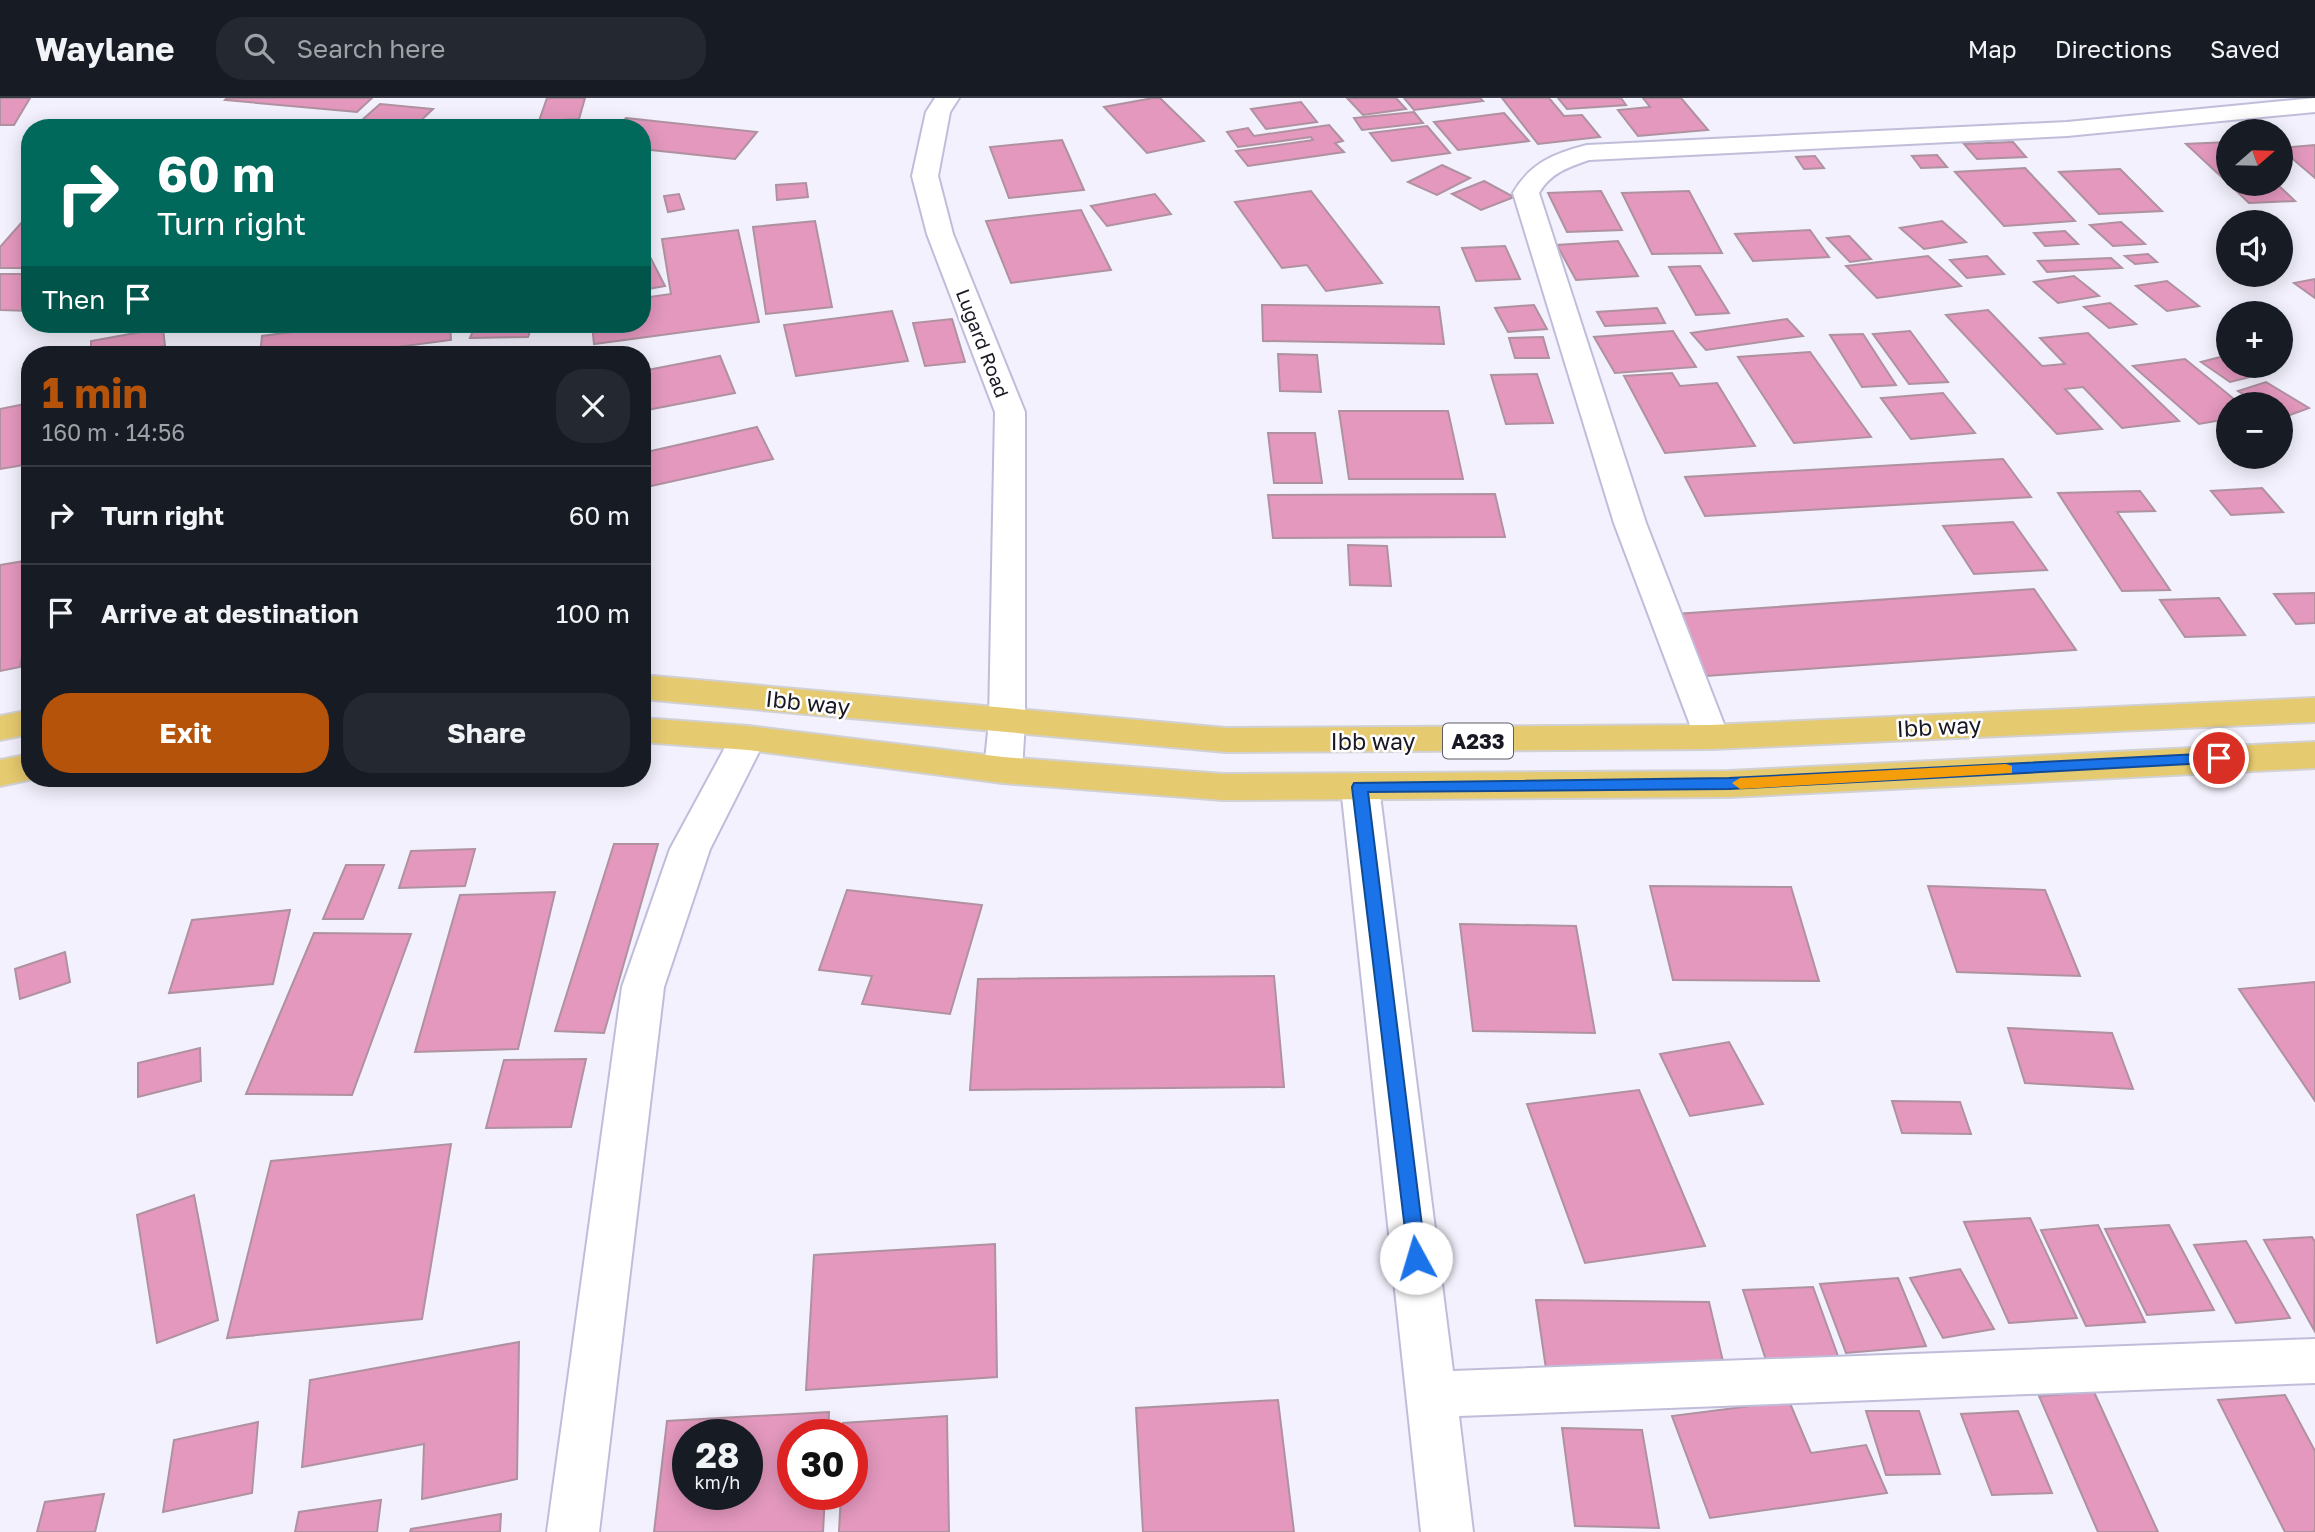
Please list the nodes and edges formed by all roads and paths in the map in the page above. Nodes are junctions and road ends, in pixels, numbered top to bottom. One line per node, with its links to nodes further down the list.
1 (947, 98): 5 (street, Lugard Road)
2 (2315, 105): 9 (street)
3 (651, 688): 5 (highway, Ibb way / A233)
4 (2315, 710): 9 (highway, Ibb way / A233)
5 (1007, 722): 9 (highway, Ibb way / A233); 13 (street, Lugard Road)
6 (21, 724): 7 (highway)
7 (0, 728)
8 (651, 731): 10 (highway, A233)
9 (1711, 737)
10 (748, 738): 13 (highway, A233); 18 (street)
11 (2315, 755): 15 (highway, A233)
12 (21, 768): 14 (highway)
13 (1003, 769): 15 (highway, A233)
14 (0, 773)
15 (1360, 787): 17 (street)
16 (2315, 1361): 17 (street)
17 (1431, 1394): 19 (street)
18 (573, 1532)
19 (1447, 1532)

